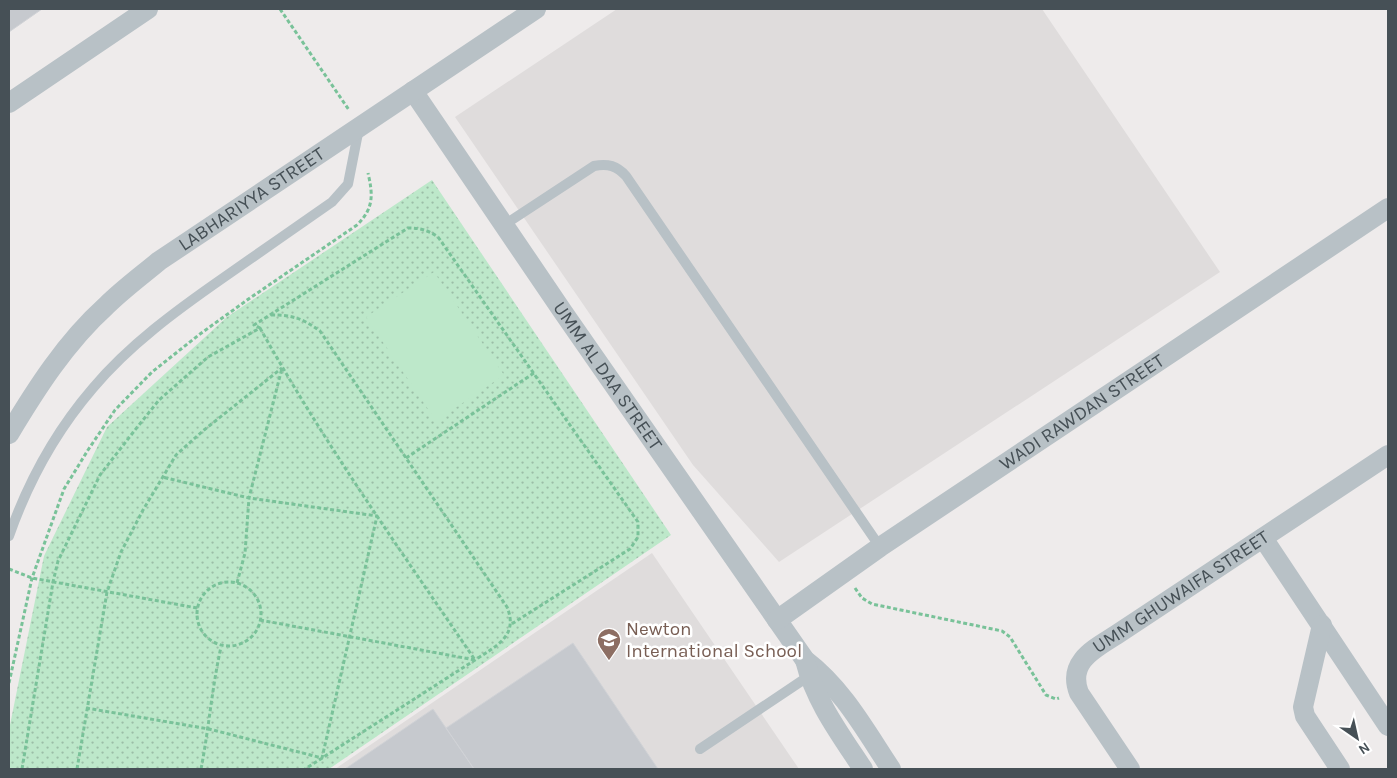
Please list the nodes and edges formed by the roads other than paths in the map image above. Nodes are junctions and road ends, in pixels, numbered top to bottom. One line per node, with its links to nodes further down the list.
1 (148, 9): 4 (street)
2 (536, 9): 3 (street, LABHARIYYA STREET)
3 (413, 91): 5 (street, LABHARIYYA STREET); 7 (street, UMM AL DAA STREET)
4 (9, 102)
5 (360, 126): 8 (street, LABHARIYYA STREET); 10 (lane)
6 (1388, 208): 13 (street, WADI RAWDAN STREET)
7 (504, 225): 13 (lane); 14 (street, UMM AL DAA STREET)
8 (9, 434)
9 (1388, 455): 12 (street, UMM GHUWAIFA STREET)
10 (13, 512): 11 (lane)
11 (9, 536)
12 (1263, 538): 15 (street); 21 (street, UMM GHUWAIFA STREET)
13 (880, 547): 14 (street, WADI RAWDAN STREET)
14 (777, 620): 16 (street, UMM AL DAA STREET)
15 (1322, 626): 17 (street); 22 (street)
16 (807, 668): 18 (lane); 19 (street, UMM AL DAA STREET); 20 (street, UMM AL DAA STREET)
17 (1388, 726)
18 (700, 749)
19 (863, 769)
20 (891, 769)
21 (1130, 769)
22 (1340, 769)

